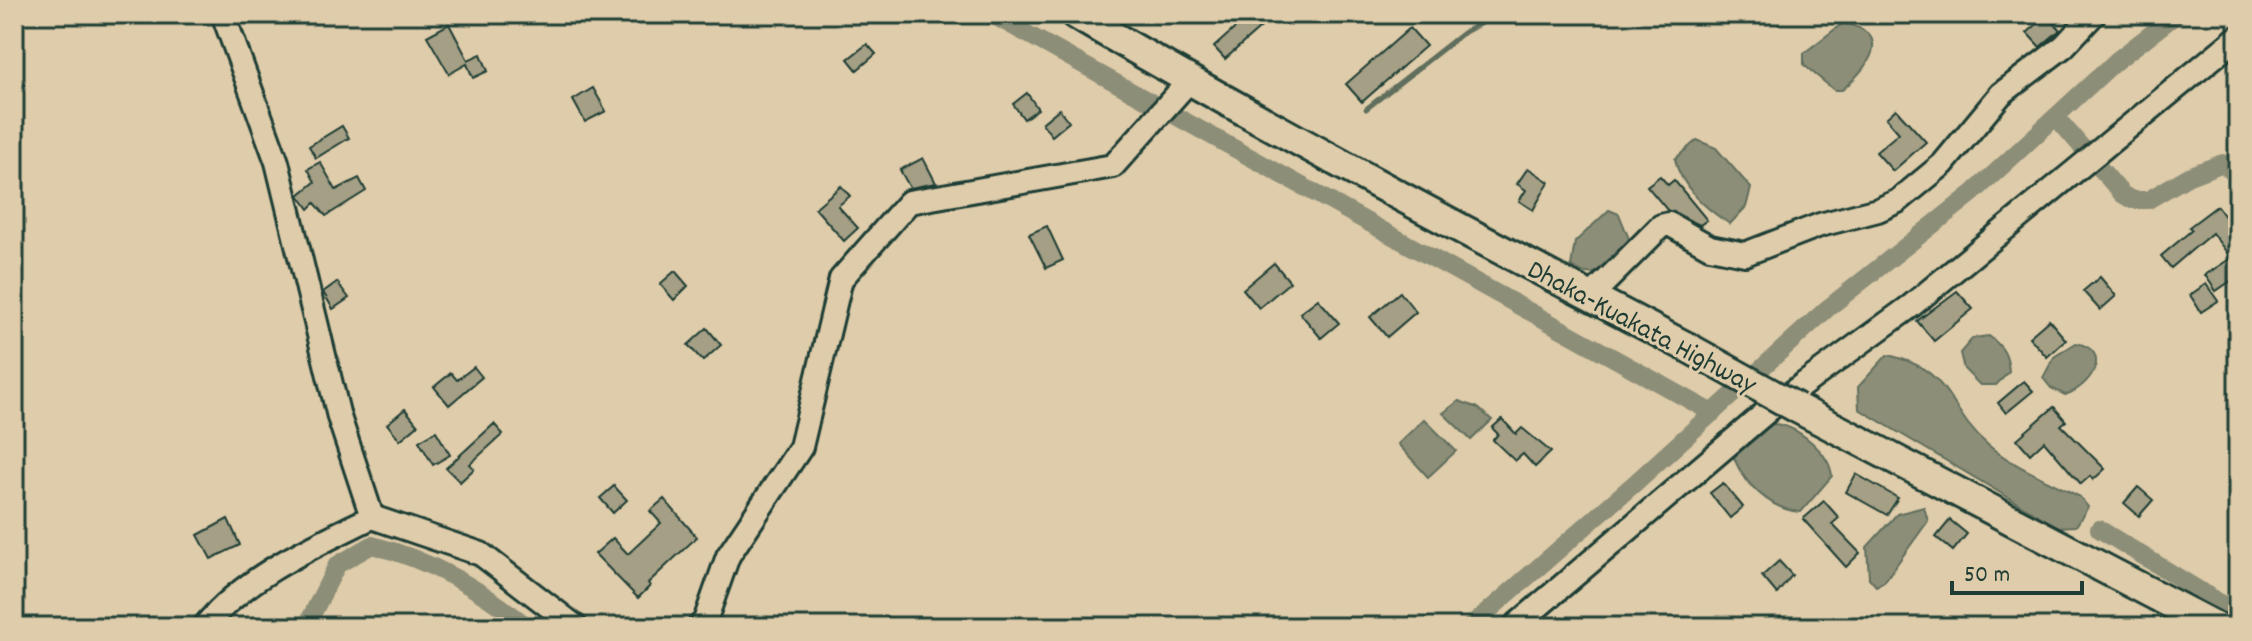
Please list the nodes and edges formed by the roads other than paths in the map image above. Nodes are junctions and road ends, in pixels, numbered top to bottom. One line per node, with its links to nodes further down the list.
1 (223, 14): 7 (street)
2 (1075, 14): 5 (main road, Dhaka-Kuakata Highway)
3 (2094, 14): 6 (street)
4 (2238, 37): 11 (street)
5 (1189, 81): 6 (main road, Dhaka-Kuakata Highway); 10 (street)
6 (1590, 297): 12 (main road, Dhaka-Kuakata Highway, bridge)
7 (372, 517): 8 (street); 9 (street)
8 (204, 627)
9 (576, 627)
10 (699, 627)
11 (1514, 627)
12 (2216, 627)

